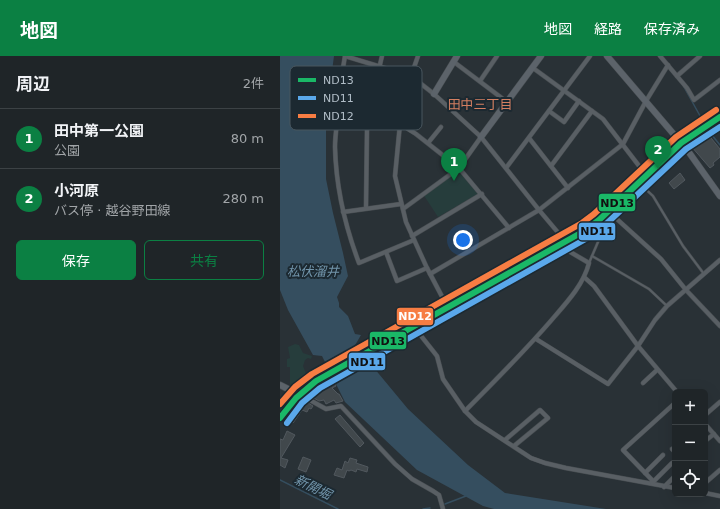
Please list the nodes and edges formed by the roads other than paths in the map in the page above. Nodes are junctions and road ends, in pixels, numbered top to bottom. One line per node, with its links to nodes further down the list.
1 (345, 56): 12 (street); 13 (street)
2 (382, 56): 13 (street)
3 (418, 56): 14 (street)
4 (497, 56): 18 (street)
5 (541, 56): 15 (street)
6 (590, 56): 20 (street)
7 (607, 56): 23 (street)
8 (660, 56): 11 (street)
9 (700, 56): 16 (street)
10 (456, 59): 18 (street); 21 (street)
11 (668, 65): 16 (street); 23 (street)
12 (343, 66)
13 (380, 66)
14 (414, 66)
15 (533, 68): 20 (street); 24 (street)
16 (677, 76): 17 (street)
17 (720, 80)
18 (480, 81): 24 (street)
19 (422, 85): 21 (street)
20 (564, 90): 22 (street); 25 (street)
21 (434, 94): 33 (street)
22 (579, 101): 25 (street); 26 (street)
23 (646, 101): 36 (street); 37 (street)
24 (507, 102): 33 (street)
25 (549, 111): 34 (street)
26 (592, 111): 37 (street); 38 (street)
27 (720, 117): 36 (main road)
28 (440, 127): 35 (street)
29 (336, 130): 50 (street)
30 (367, 130): 47 (street)
31 (399, 130): 46 (street)
32 (409, 130): 35 (street)
33 (482, 137): 39 (street); 40 (street)
34 (529, 138): 38 (street); 40 (street)
35 (428, 143): 39 (street)
36 (681, 143): 41 (main road); 45 (street)
37 (623, 144): 41 (street); 43 (street)
38 (551, 166): 43 (street)
39 (459, 168): 44 (street); 48 (street)
40 (506, 168): 49 (street)
41 (646, 175): 42 (main road)
42 (639, 182): 51 (main road); 61 (lane)
43 (568, 188): 49 (street)
44 (482, 194): 52 (street); 53 (street)
45 (720, 196)
46 (401, 204): 47 (street); 48 (street)
47 (366, 208): 50 (street)
48 (403, 209): 53 (street)
49 (539, 210): 52 (street); 54 (street)
50 (343, 212): 55 (street)
51 (609, 212): 54 (main road); 56 (lane); 63 (street)
52 (509, 228): 60 (street)
53 (413, 238): 55 (street); 59 (street)
54 (563, 244): 58 (street); 65 (main road)
55 (386, 252): 59 (street)
56 (592, 256): 58 (lane); 64 (lane)
57 (720, 260): 61 (street)
58 (589, 262): 62 (street)
59 (427, 268): 60 (street)
60 (430, 274): 65 (street)
61 (704, 274): 63 (street)
62 (584, 277): 68 (street); 69 (street)
63 (686, 290): 64 (street); 66 (street)
64 (667, 306): 69 (street)
65 (448, 308): 67 (main road)
66 (720, 326)
67 (414, 327): 74 (main road); 77 (street)
68 (536, 339): 69 (street); 77 (street)
69 (638, 346): 70 (street)
70 (657, 370): 71 (street); 73 (street)
71 (643, 383)
72 (282, 386): 74 (street)
73 (674, 389)
74 (298, 394): 79 (main road); 97 (street)
75 (720, 402): 78 (street)
76 (672, 406): 89 (street)
77 (465, 411): 83 (street)
78 (708, 413)
79 (280, 418)
80 (708, 428): 81 (street)
81 (714, 434): 82 (street); 84 (street)
82 (708, 439)
83 (505, 440): 85 (street); 85 (street)
84 (720, 441)
85 (514, 446): 92 (street)
86 (663, 455): 89 (street)
87 (672, 463): 92 (street)
88 (720, 470): 91 (street)
89 (645, 473): 92 (street)
90 (672, 479): 93 (street)
91 (708, 480)
92 (652, 483): 93 (street)
93 (664, 487): 94 (street)
94 (672, 488)
95 (708, 494): 96 (street)
96 (720, 496)
97 (444, 509)

